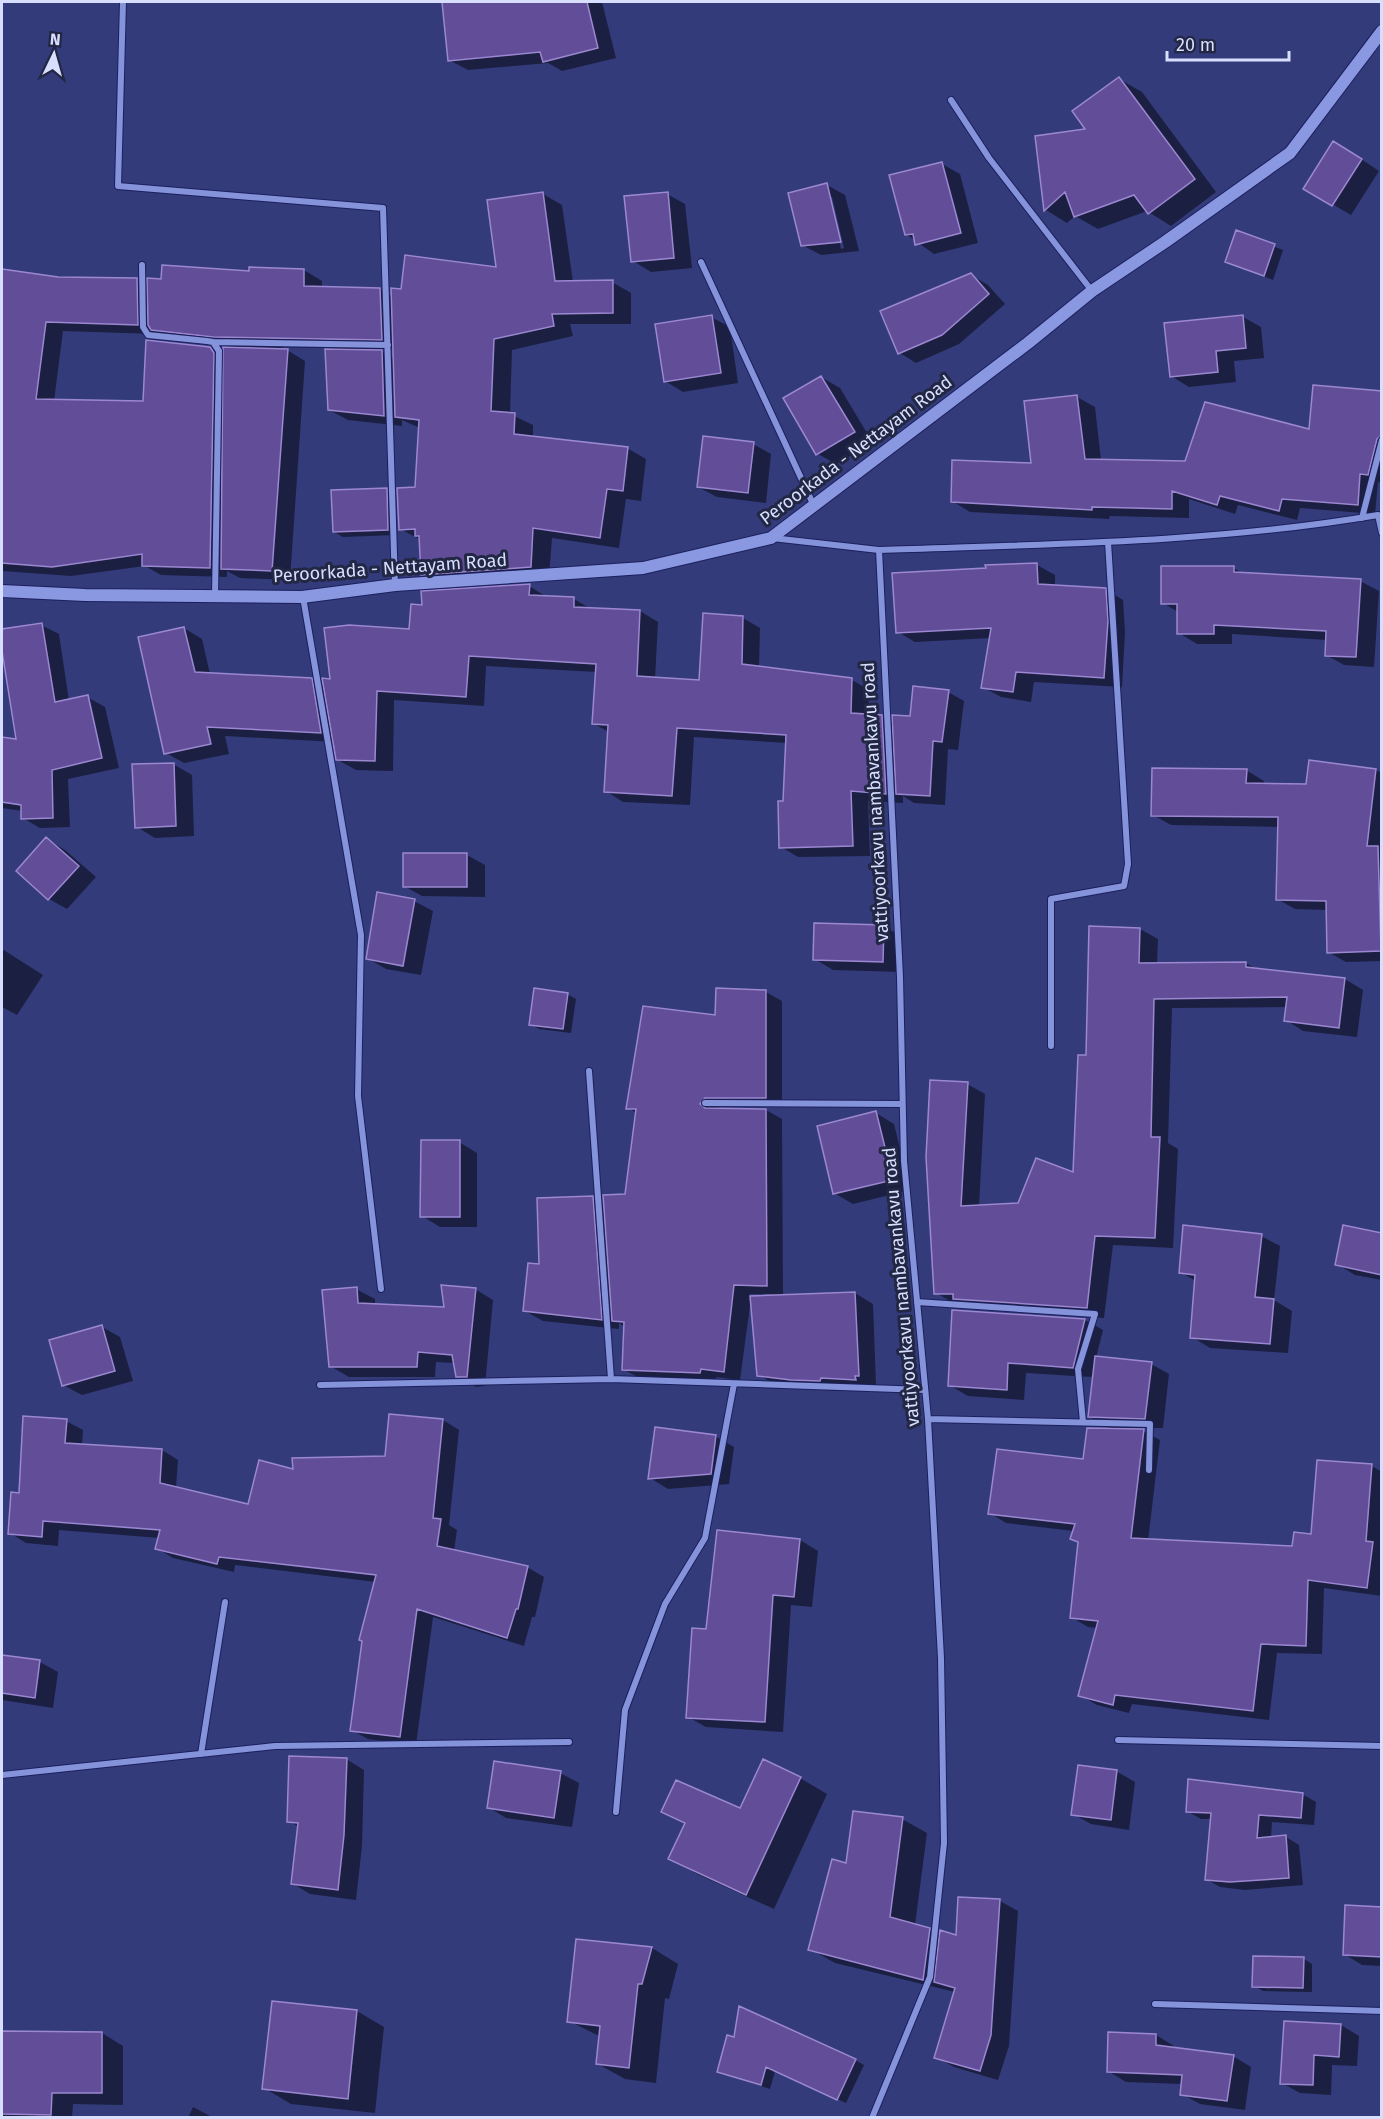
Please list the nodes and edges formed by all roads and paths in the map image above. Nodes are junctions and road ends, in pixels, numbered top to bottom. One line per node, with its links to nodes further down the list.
1 (123, 2): 8 (street)
2 (1382, 31): 6 (street, Peroorkada - Nettayam Road)
3 (951, 100): 6 (street)
4 (701, 262): 10 (street)
5 (142, 265): 7 (street)
6 (1092, 291): 10 (street, Peroorkada - Nettayam Road)
7 (213, 342): 8 (street); 19 (street)
8 (388, 345): 17 (street)
9 (1382, 440): 12 (street)
10 (814, 507): 14 (street, Peroorkada - Nettayam Road)
11 (1380, 515): 12 (street); 13 (street)
12 (1362, 518): 15 (street)
13 (1382, 533)
14 (771, 538): 16 (street); 17 (street, Peroorkada - Nettayam Road)
15 (1108, 542): 16 (street); 21 (street)
16 (879, 550): 24 (street, vattiyoorkavu nambavankavu road)
17 (395, 585): 20 (street, Peroorkada - Nettayam Road)
18 (2, 591): 19 (street, Peroorkada - Nettayam Road)
19 (214, 596): 20 (street, Peroorkada - Nettayam Road)
20 (302, 597): 25 (street)
21 (1051, 1046)
22 (589, 1071): 27 (street)
23 (705, 1103): 24 (street)
24 (902, 1104): 26 (street, vattiyoorkavu nambavankavu road)
25 (381, 1289)
26 (917, 1302): 30 (street, vattiyoorkavu nambavankavu road); 32 (street)
27 (611, 1379): 28 (street); 29 (street)
28 (734, 1384): 30 (street); 40 (street)
29 (320, 1385)
30 (925, 1390): 31 (street, vattiyoorkavu nambavankavu road)
31 (928, 1419): 32 (street); 43 (street, vattiyoorkavu nambavankavu road)
32 (1083, 1422): 33 (street)
33 (1149, 1470)
34 (225, 1602): 38 (street)
35 (1118, 1740): 37 (street)
36 (569, 1742): 38 (street)
37 (1382, 1746)
38 (201, 1754): 39 (street)
39 (2, 1775)
40 (616, 1812)
41 (1155, 2004): 42 (street)
42 (1382, 2011)
43 (872, 2118)

